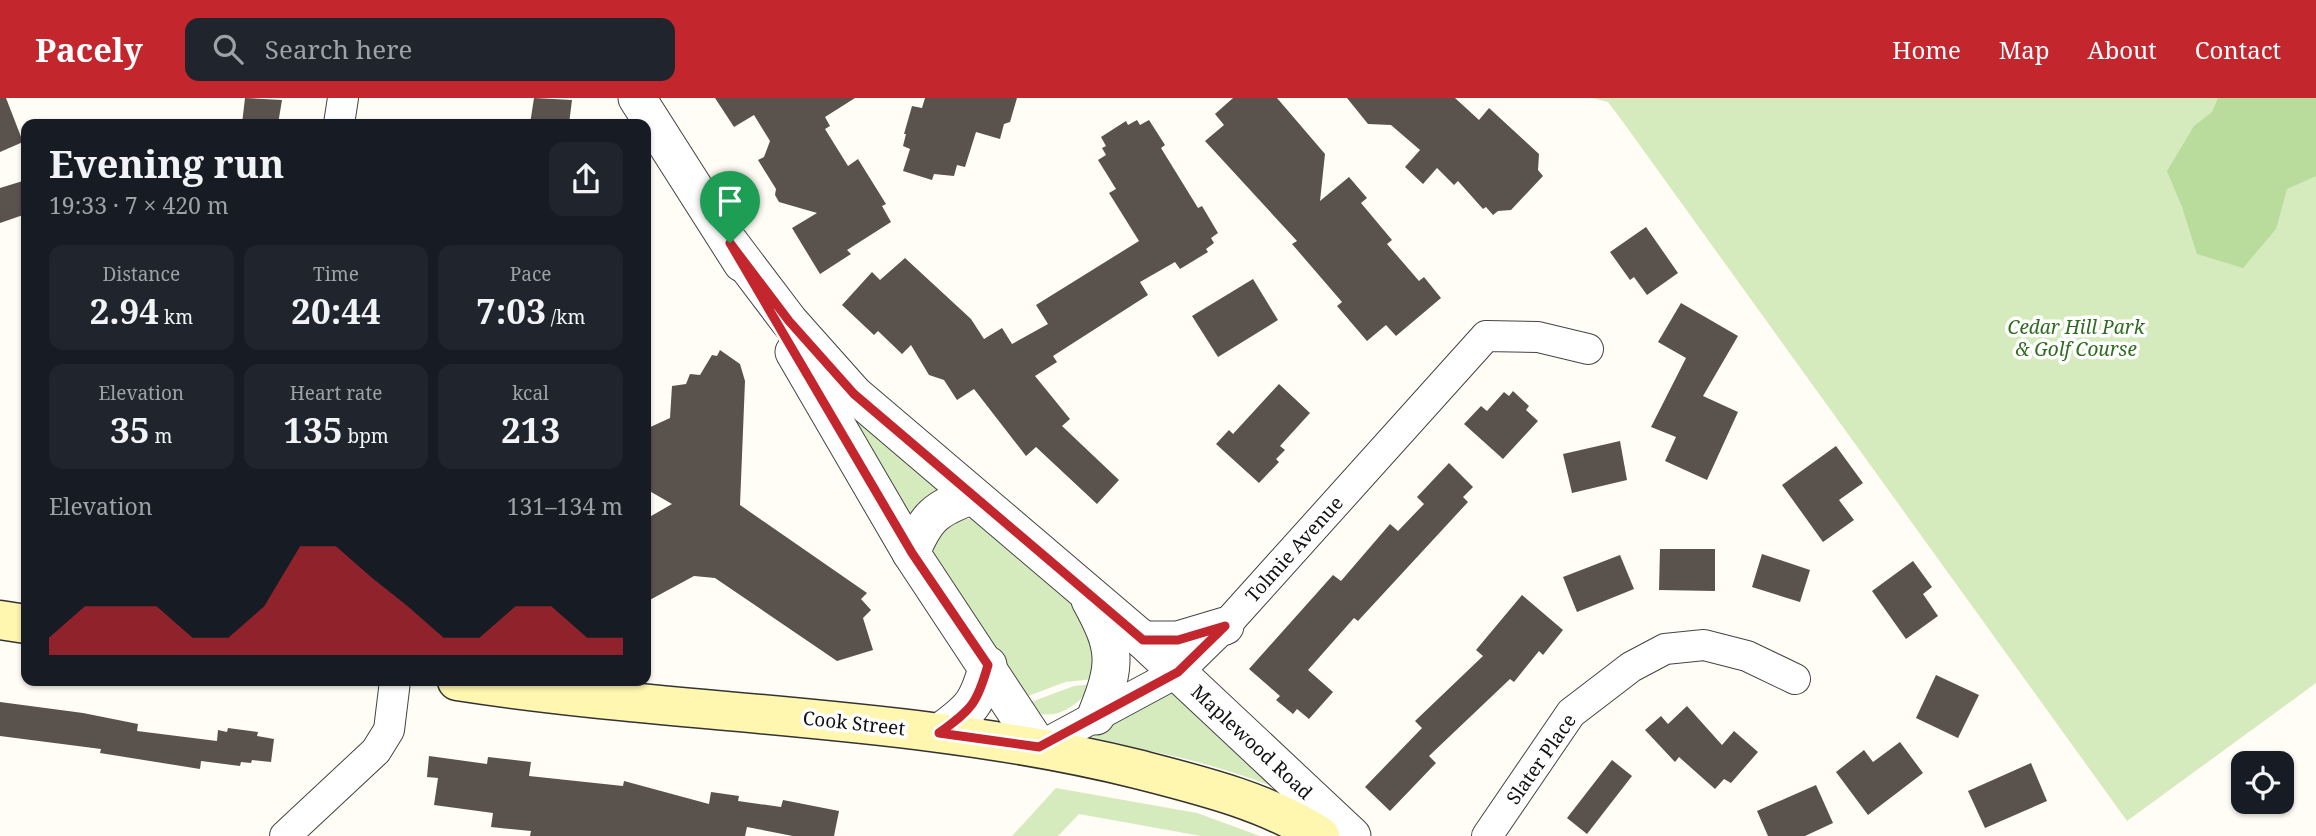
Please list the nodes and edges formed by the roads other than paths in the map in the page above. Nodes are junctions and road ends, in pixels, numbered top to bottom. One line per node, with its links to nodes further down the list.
1 (343, 98): 3 (street)
2 (637, 98): 4 (street, Maplewood Road)
3 (340, 119)
4 (650, 119)
5 (651, 120): 6 (street, Maplewood Road)
6 (730, 243): 8 (street, Maplewood Road); 9 (street, Maplewood Road)
7 (1588, 349): 13 (street, Tolmie Avenue)
8 (971, 496): 9 (street); 10 (street, Maplewood Road)
9 (912, 553): 15 (street, Maplewood Road)
10 (1084, 590): 14 (street, Maplewood Road); 20 (street)
11 (0, 620): 12 (main road)
12 (21, 623)
13 (1225, 626): 14 (street); 16 (street, Tolmie Avenue)
14 (1143, 640): 16 (street, Maplewood Road)
15 (988, 665): 21 (street); 22 (street, Maplewood Road)
16 (1178, 672): 20 (street, Tolmie Avenue); 25 (street, Maplewood Road)
17 (1795, 679): 26 (street, Slater Place)
18 (394, 686): 23 (street)
19 (503, 686): 21 (main road, Cook Street)
20 (1096, 716): 22 (street, Tolmie Avenue)
21 (939, 733): 22 (main road, Cook Street)
22 (1039, 747): 24 (main road, Cook Street)
23 (285, 836)
24 (1320, 836)
25 (1352, 836)
26 (1487, 836)

